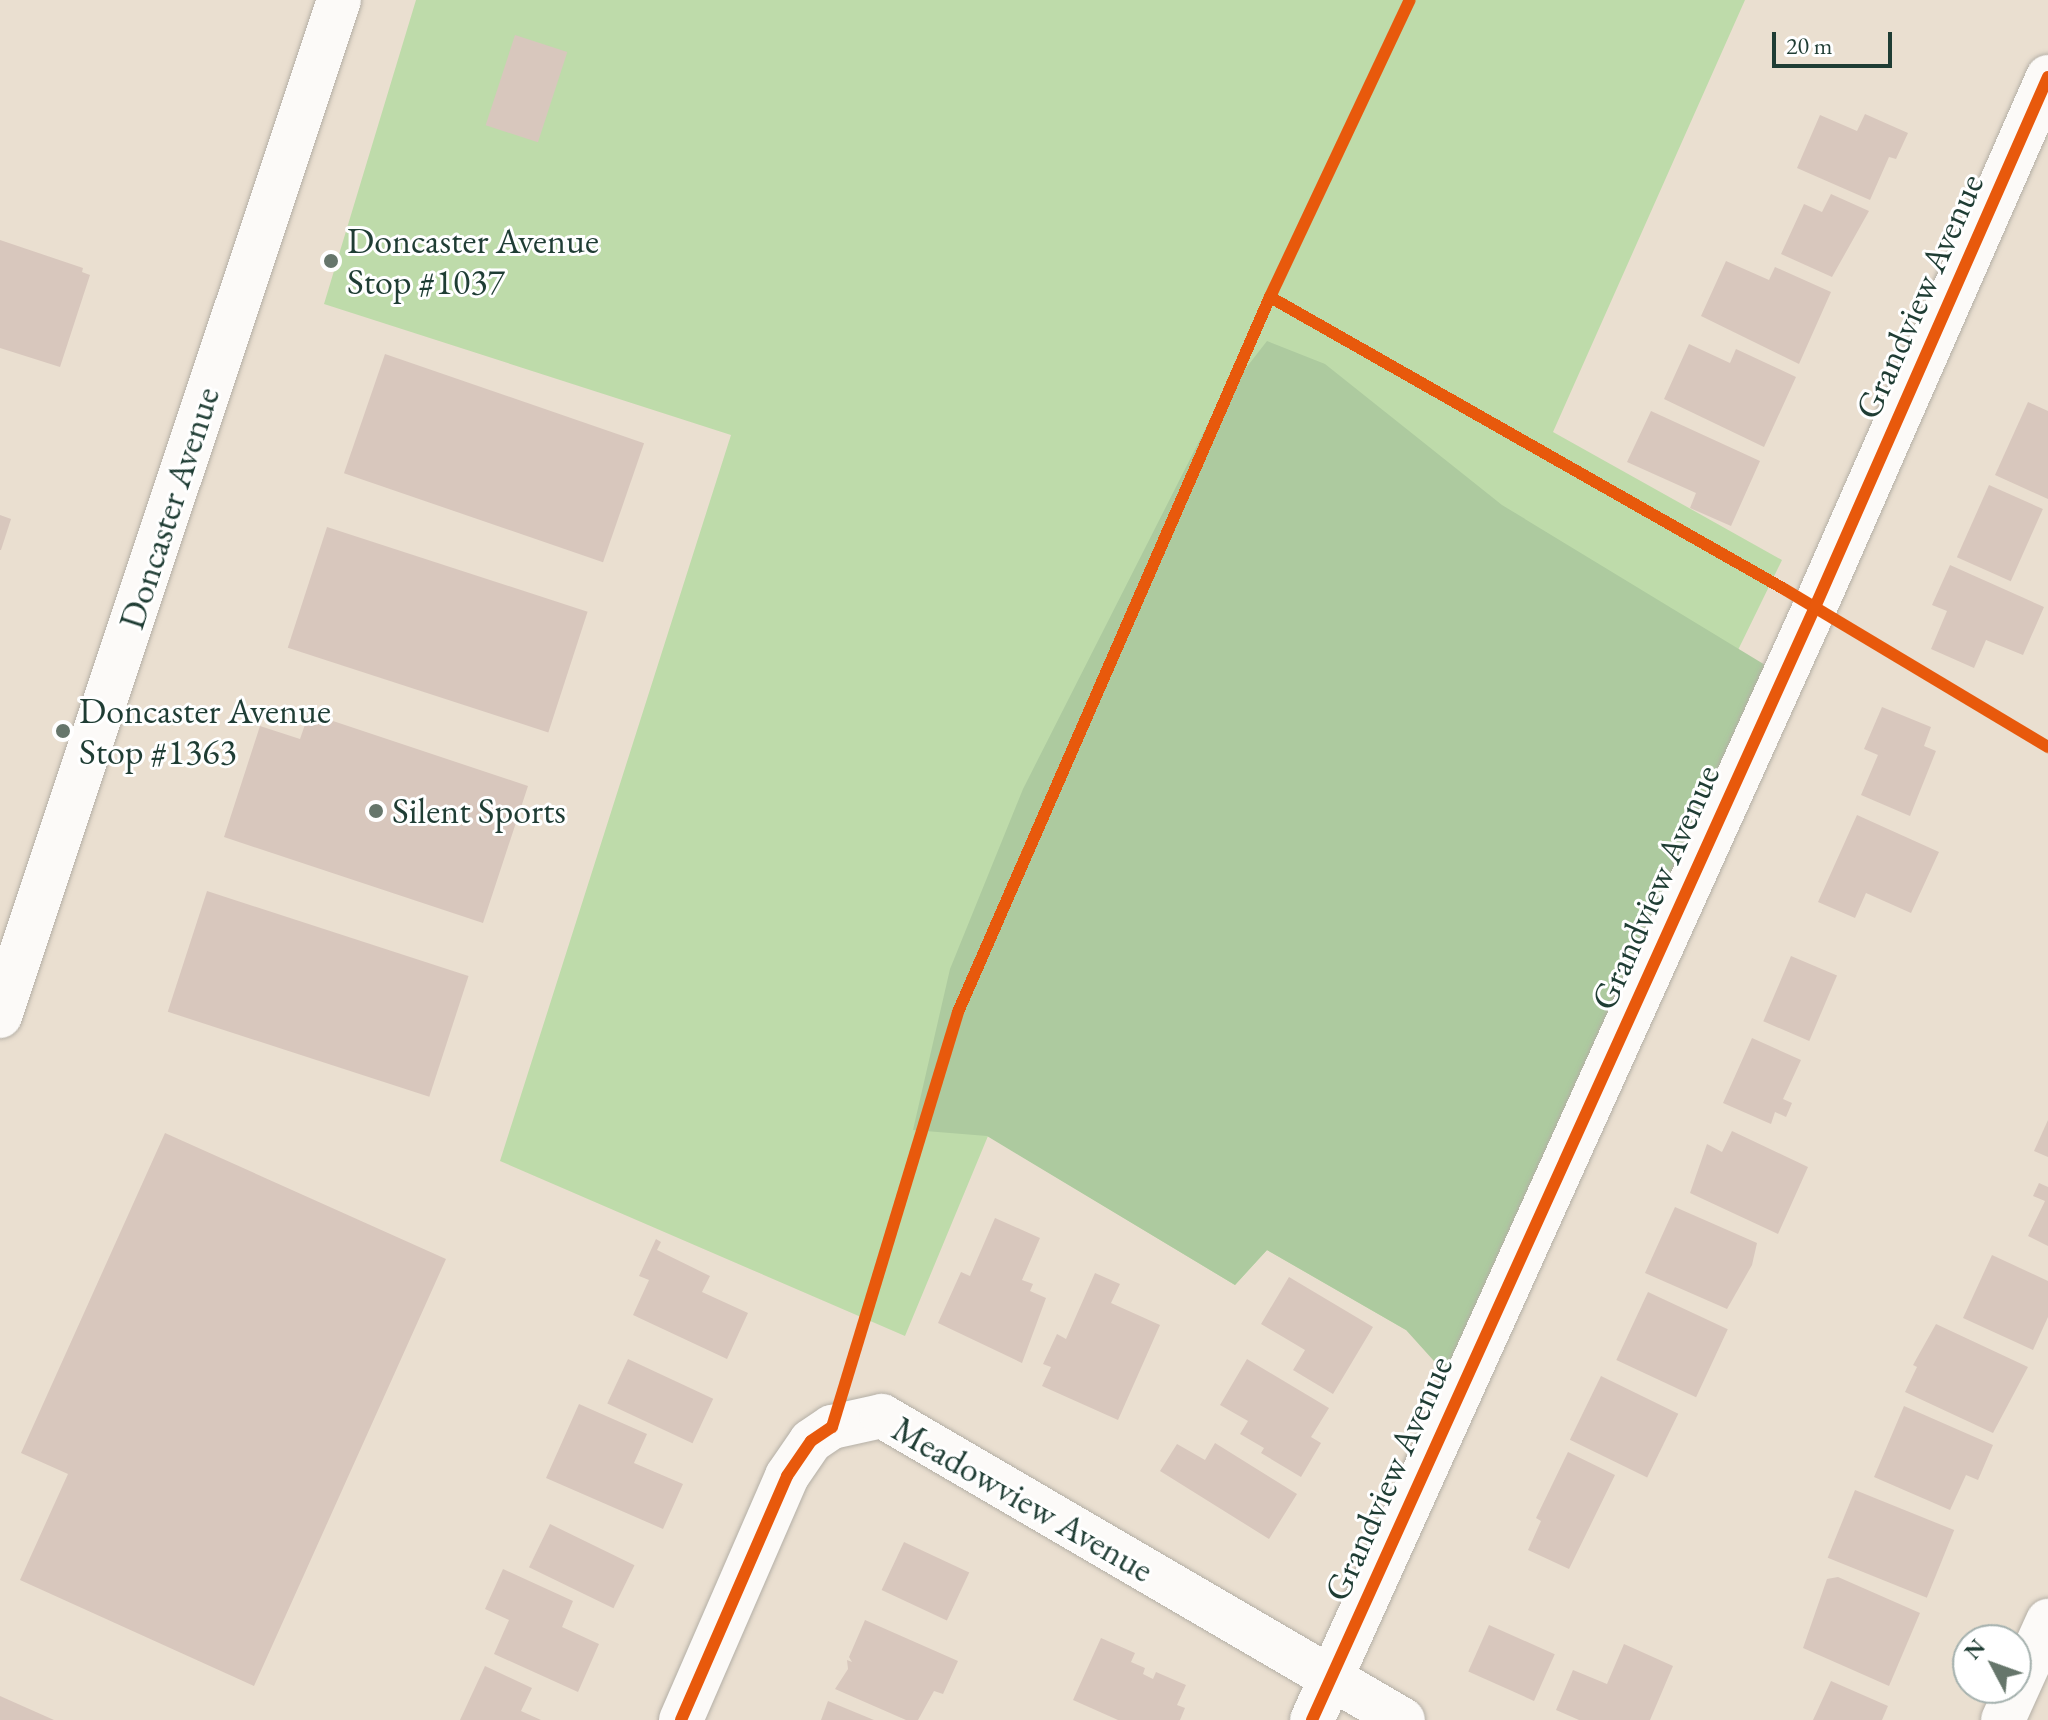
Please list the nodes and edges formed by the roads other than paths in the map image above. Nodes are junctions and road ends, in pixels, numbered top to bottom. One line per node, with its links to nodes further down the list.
1 (339, 0): 3 (street, Doncaster Avenue)
2 (2043, 101): 5 (street, Grandview Avenue)
3 (0, 1016)
4 (2048, 1621): 9 (street)
5 (1331, 1677): 6 (street, Meadowview Avenue); 7 (street, Grandview Avenue); 8 (street, Meadowview Avenue)
6 (681, 1720)
7 (1312, 1720)
8 (1403, 1720)
9 (2003, 1720)

